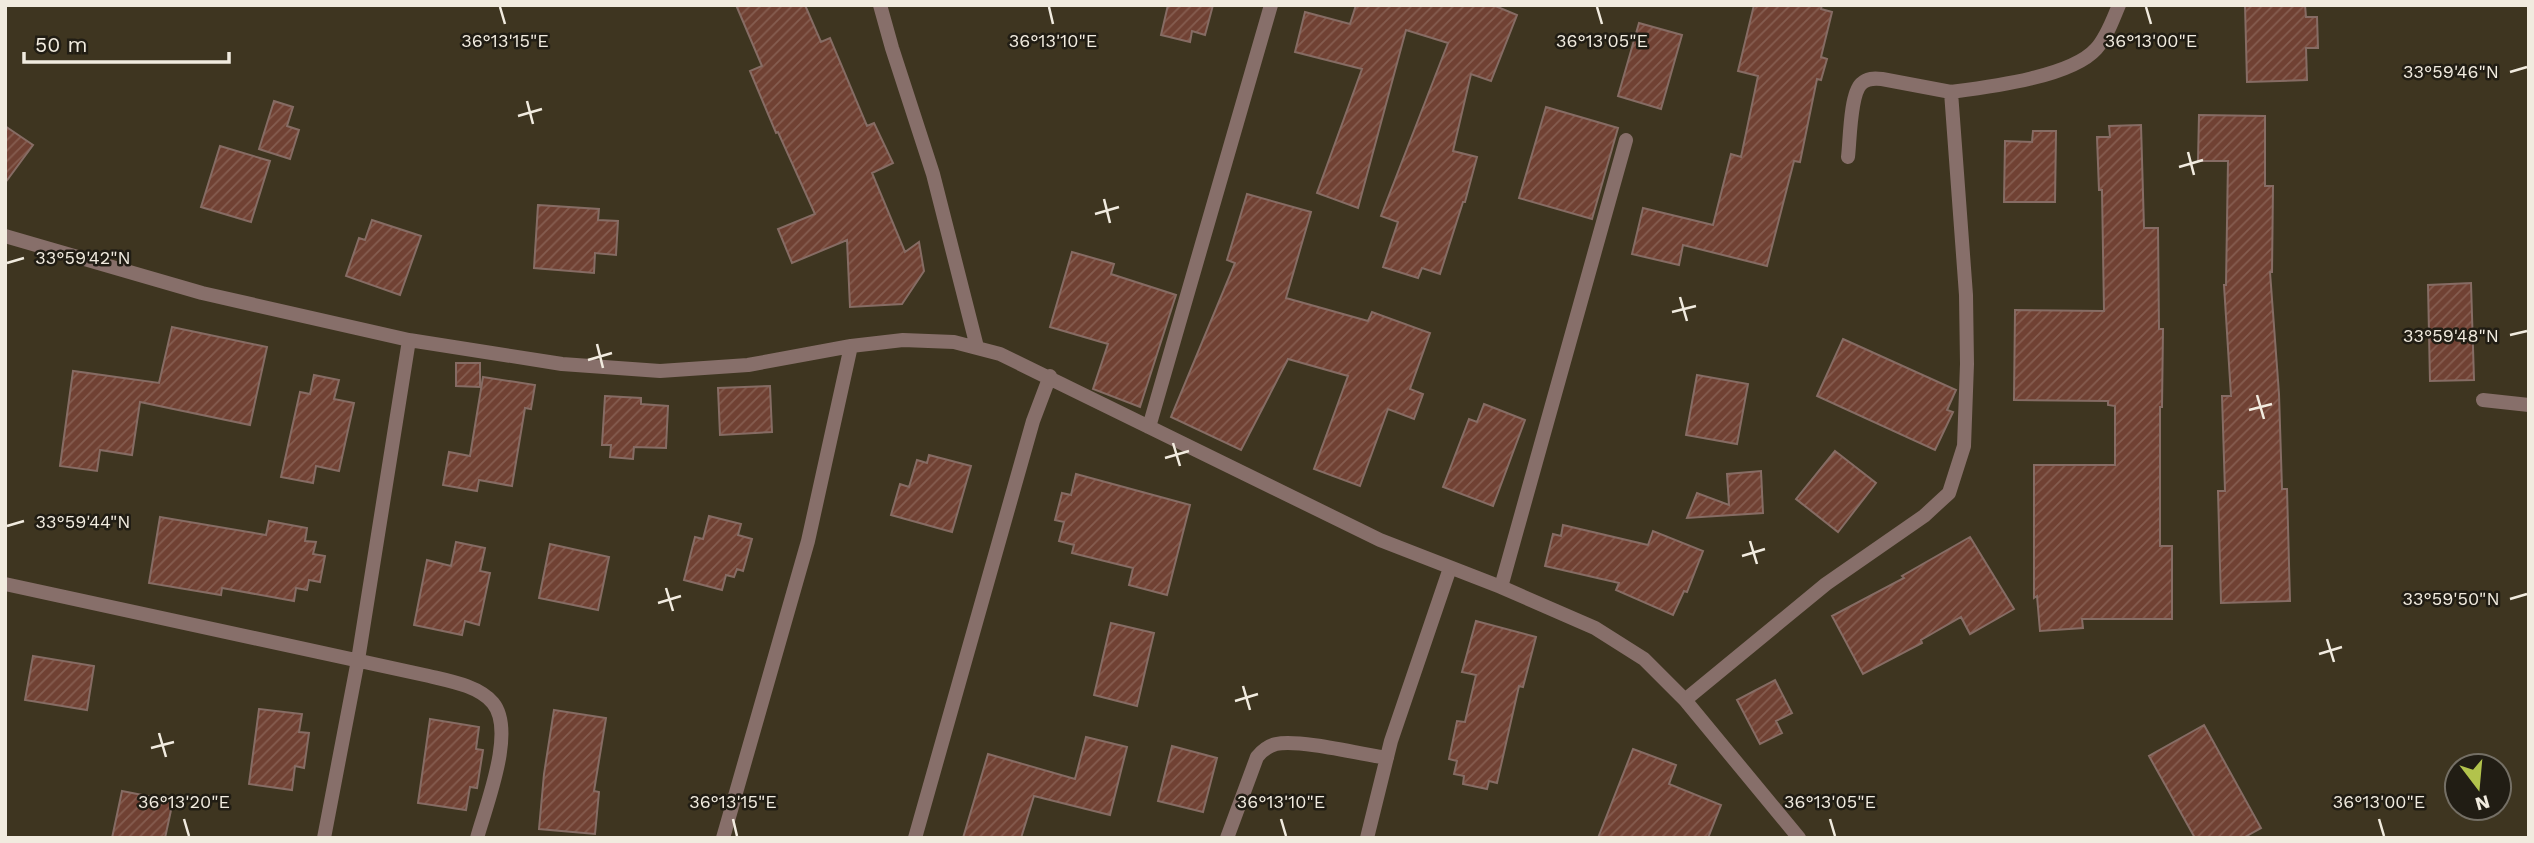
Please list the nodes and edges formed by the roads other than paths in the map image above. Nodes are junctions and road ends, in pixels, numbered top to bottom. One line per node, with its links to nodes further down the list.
1 (880, 5): 10 (street)
2 (1272, 5): 14 (street)
3 (2119, 5): 4 (street)
4 (1951, 92): 6 (street); 19 (street)
5 (1626, 140): 17 (street)
6 (1848, 157)
7 (5, 236): 8 (street)
8 (409, 340): 9 (street); 18 (street)
9 (851, 346): 10 (street); 23 (street)
10 (977, 348): 11 (street)
11 (1050, 376): 14 (street); 24 (street)
12 (2483, 400): 13 (street)
13 (2529, 405)
14 (1150, 428): 15 (street)
15 (1450, 568): 17 (street); 20 (street)
16 (5, 584): 18 (street)
17 (1501, 587): 19 (street)
18 (358, 660): 21 (street); 22 (street)
19 (1685, 701): 27 (street)
20 (1387, 758): 25 (street); 26 (street)
21 (324, 838)
22 (477, 838)
23 (723, 838)
24 (915, 838)
25 (1227, 838)
26 (1367, 838)
27 (1799, 838)

